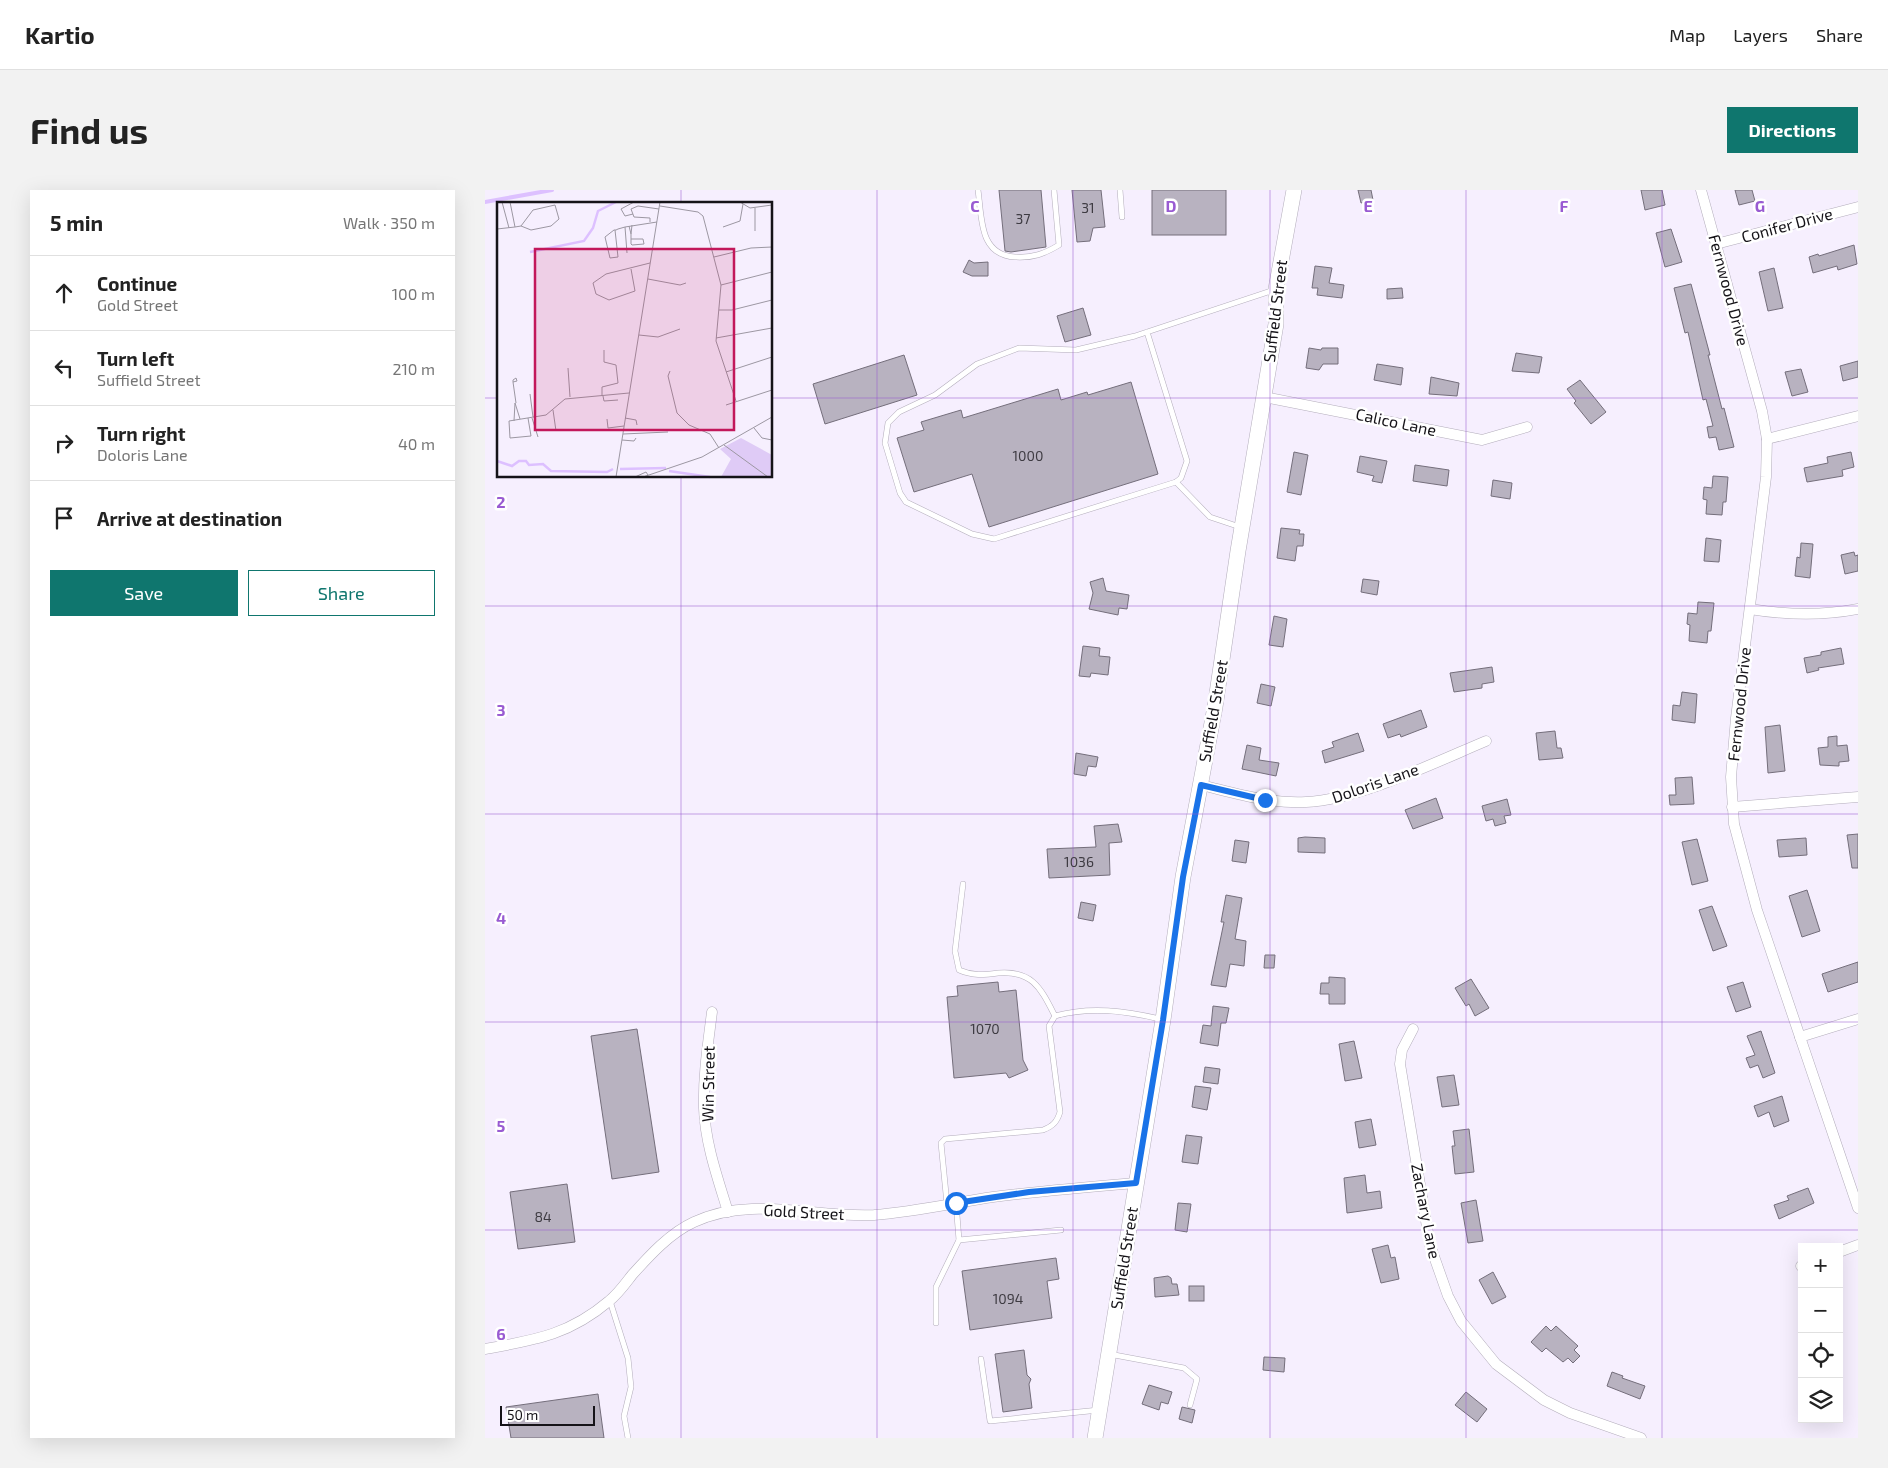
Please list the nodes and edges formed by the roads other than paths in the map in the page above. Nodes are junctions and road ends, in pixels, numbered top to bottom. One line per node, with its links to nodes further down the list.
1 (978, 190): 2 (lane)
2 (1054, 190)
3 (1120, 190): 7 (lane)
4 (1294, 190): 9 (main road, Suffield Street)
5 (1701, 190): 8 (street, Fernwood Drive)
6 (1858, 207): 8 (street, Conifer Drive)
7 (1123, 217)
8 (1716, 244): 14 (street, Fernwood Drive)
9 (1276, 289): 10 (lane); 11 (main road, Suffield Street)
10 (1147, 332): 15 (lane); 15 (lane)
11 (1264, 397): 13 (street, Calico Lane); 16 (main road, Suffield Street)
12 (1858, 416): 14 (street)
13 (1527, 427)
14 (1767, 439): 17 (street, Fernwood Drive)
15 (1176, 482): 16 (lane)
16 (1242, 528): 20 (main road, Suffield Street)
17 (1750, 609): 18 (street); 22 (street, Fernwood Drive)
18 (1858, 609)
19 (1486, 741): 20 (street, Doloris Lane)
20 (1201, 785): 27 (main road, Suffield Street)
21 (1858, 797): 22 (street)
22 (1732, 807): 29 (street, Fernwood Drive)
23 (963, 884): 25 (lane)
24 (712, 1012): 33 (street, Win Street)
25 (1055, 1016): 27 (lane); 31 (lane)
26 (1858, 1019): 29 (street)
27 (1163, 1020): 30 (main road, Suffield Street)
28 (1413, 1029): 47 (street, Zachary Lane)
29 (1800, 1037): 32 (street, Fernwood Drive)
30 (1136, 1183): 31 (street, Gold Street); 41 (main road, Suffield Street)
31 (952, 1203): 33 (street, Gold Street); 35 (lane)
32 (1858, 1208)
33 (728, 1212): 38 (street, Gold Street)
34 (1061, 1230): 35 (lane)
35 (959, 1240): 39 (lane)
36 (1858, 1245): 37 (street)
37 (1843, 1251)
38 (610, 1300): 40 (street, Gold Street); 45 (lane)
39 (936, 1323)
40 (485, 1349)
41 (1109, 1354): 43 (lane); 44 (main road, Suffield Street)
42 (981, 1359): 44 (lane)
43 (1190, 1405)
44 (1099, 1410): 46 (main road, Suffield Street)
45 (628, 1438)
46 (1095, 1438)
47 (1641, 1438)

